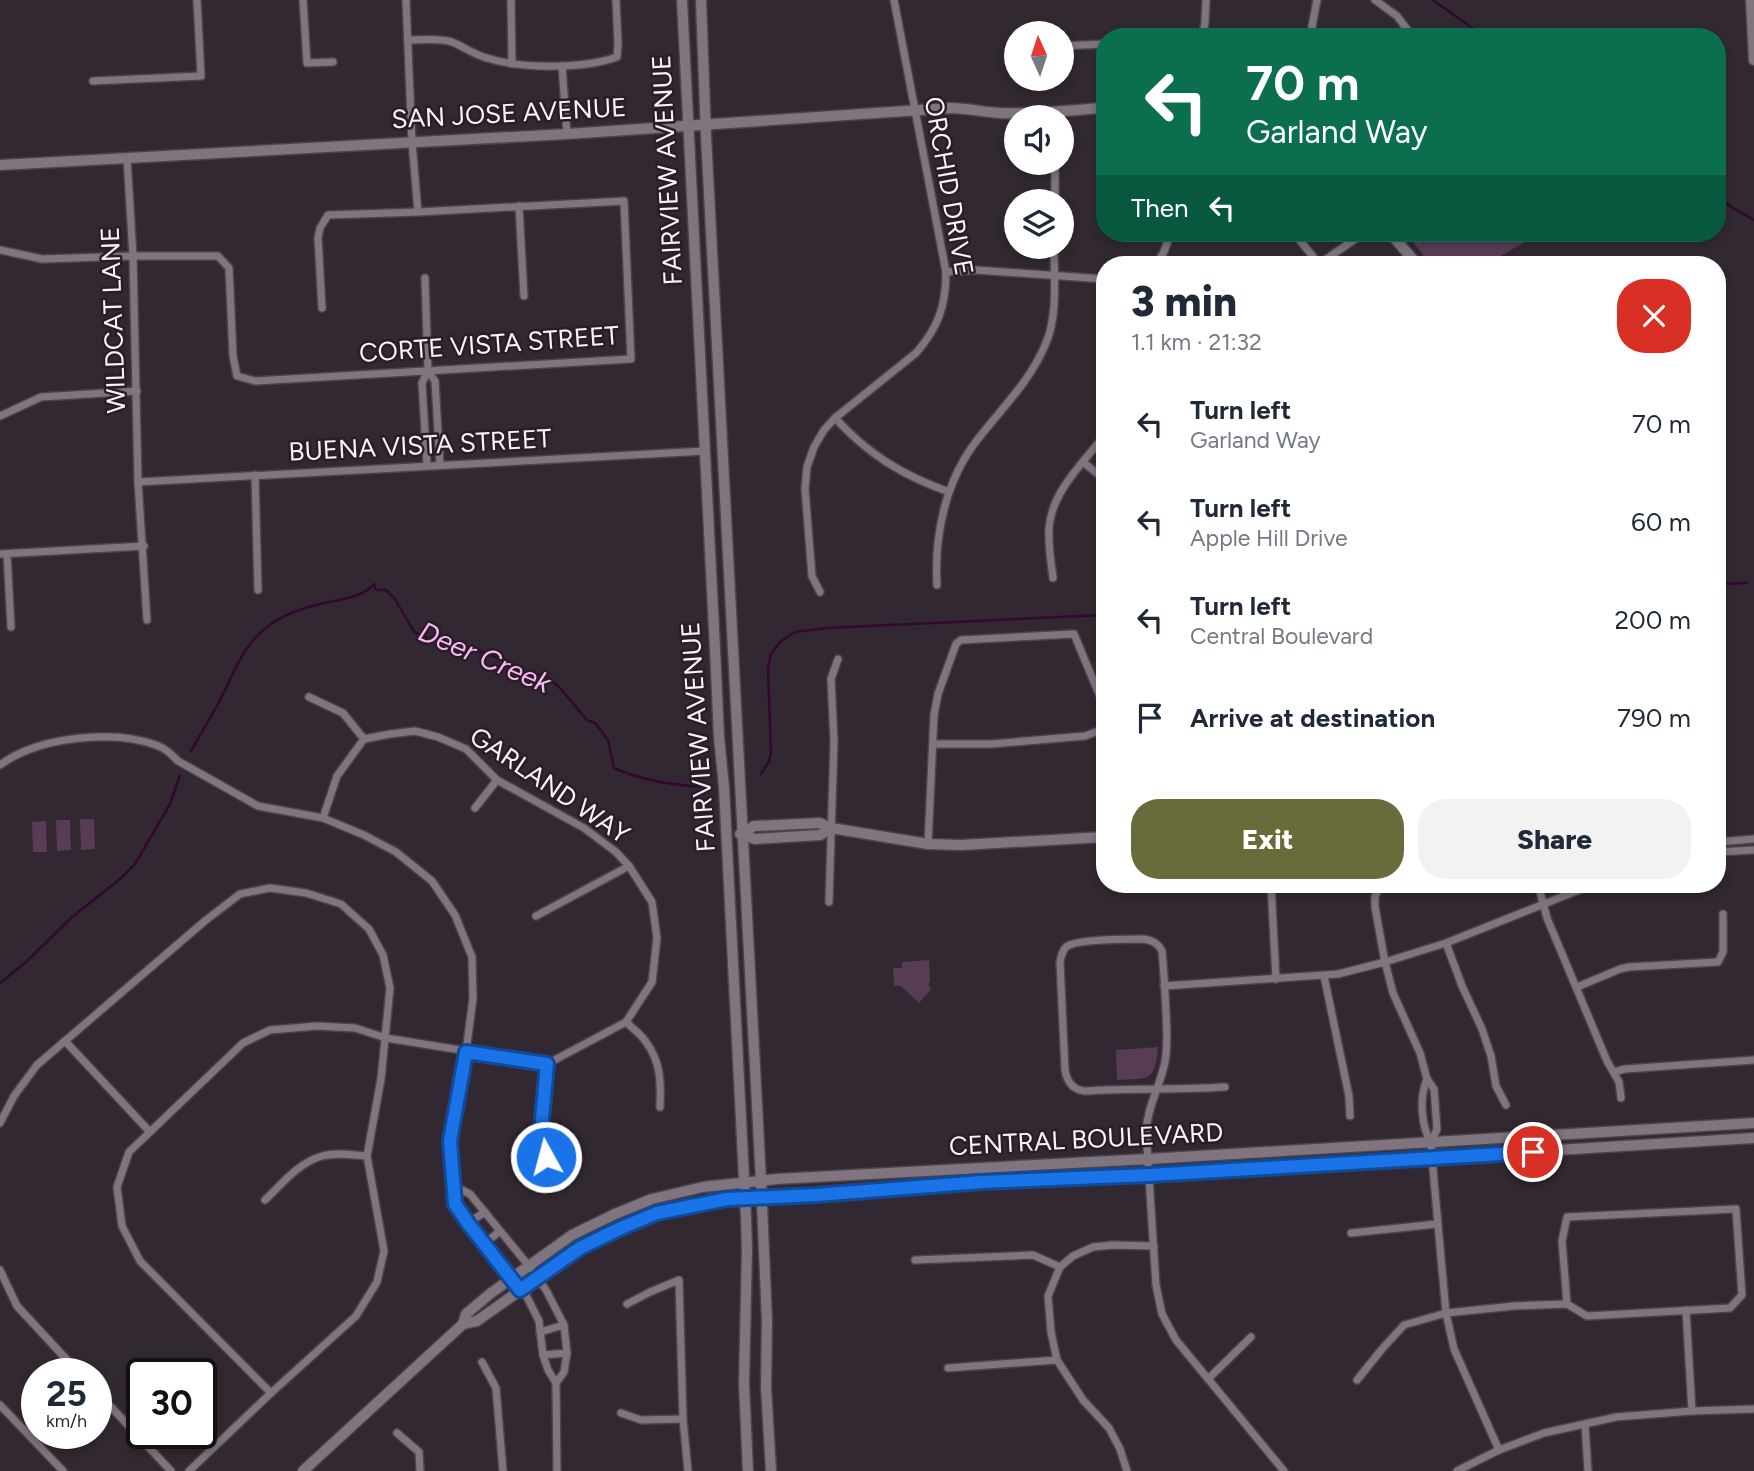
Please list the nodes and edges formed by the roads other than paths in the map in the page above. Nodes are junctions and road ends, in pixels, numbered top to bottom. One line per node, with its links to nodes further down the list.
1 (197, 0): 23 (street)
2 (303, 0): 20 (street)
3 (406, 0): 16 (street)
4 (510, 0): 21 (street)
5 (616, 0): 22 (street)
6 (682, 0): 29 (street, FAIRVIEW AVENUE)
7 (701, 0): 28 (street, FAIRVIEW AVENUE)
8 (894, 0): 25 (street, ORCHID DRIVE)
9 (1206, 0): 13 (street)
10 (1317, 0): 14 (street)
11 (1375, 0): 15 (street)
12 (1751, 0): 19 (street)
13 (1204, 28)
14 (1311, 28)
15 (1406, 28)
16 (408, 40): 21 (street); 31 (street)
17 (1096, 44): 18 (street)
18 (1074, 45)
19 (1754, 60)
20 (333, 62)
21 (512, 64): 22 (street)
22 (562, 66): 30 (street)
23 (93, 81)
24 (1096, 109): 26 (street, SAN JOSE AVENUE)
25 (915, 111): 27 (street, SAN JOSE AVENUE); 28 (street, SAN JOSE AVENUE); 45 (street, ORCHID DRIVE)
26 (1074, 112)
27 (1004, 113)
28 (706, 124): 29 (street, SAN JOSE AVENUE); 83 (street, FAIRVIEW AVENUE)
29 (687, 125): 30 (street, SAN JOSE AVENUE); 56 (street, FAIRVIEW AVENUE)
30 (567, 134): 31 (street, SAN JOSE AVENUE)
31 (412, 142): 32 (street, SAN JOSE AVENUE); 35 (street)
32 (127, 158): 33 (street, SAN JOSE AVENUE); 40 (street, WILDCAT LANE)
33 (0, 165)
34 (519, 206): 35 (street, CORTE VISTA STREET); 49 (street); 51 (street, CORTE VISTA STREET)
35 (418, 212): 50 (street, CORTE VISTA STREET)
36 (1301, 242): 41 (street)
37 (1351, 242): 42 (street)
38 (1398, 242): 43 (street)
39 (0, 250): 40 (street)
40 (133, 256): 51 (street, CORTE VISTA STREET); 52 (street, WILDCAT LANE)
41 (1313, 256)
42 (1331, 256)
43 (1410, 256)
44 (1054, 259): 46 (street)
45 (946, 272): 46 (street); 54 (street, ORCHID DRIVE)
46 (1054, 275): 48 (street); 63 (street)
47 (425, 278): 51 (street)
48 (1096, 278)
49 (524, 296)
50 (322, 308)
51 (428, 371): 58 (street); 59 (street)
52 (137, 391): 53 (street); 62 (street, WILDCAT LANE)
53 (0, 416)
54 (835, 418): 63 (street); 69 (street, ORCHID DRIVE)
55 (1096, 446): 57 (street)
56 (705, 451): 58 (street, BUENA VISTA STREET); 84 (street, FAIRVIEW AVENUE)
57 (1083, 462): 60 (street); 66 (street)
58 (440, 464): 59 (street, BUENA VISTA STREET)
59 (427, 465): 61 (street, BUENA VISTA STREET)
60 (1096, 473)
61 (255, 475): 62 (street, BUENA VISTA STREET); 68 (street)
62 (138, 481): 64 (street, WILDCAT LANE)
63 (949, 492): 67 (street)
64 (144, 546): 65 (street); 70 (street, WILDCAT LANE)
65 (4, 554): 71 (street)
66 (1052, 578)
67 (937, 585)
68 (258, 590)
69 (820, 592)
70 (148, 620)
71 (11, 627)
72 (838, 659): 82 (street)
73 (1096, 687): 77 (street)
74 (309, 697): 76 (street)
75 (1096, 732): 77 (street)
76 (364, 739): 79 (street, GARLAND WAY); 81 (street)
77 (933, 744): 88 (street)
78 (0, 765): 81 (street)
79 (496, 780): 80 (street); 91 (street, GARLAND WAY)
80 (475, 807)
81 (323, 818): 109 (street)
82 (831, 828): 83 (street); 88 (street); 96 (street)
83 (743, 833): 84 (street); 130 (street, FAIRVIEW AVENUE)
84 (727, 834): 131 (street, FAIRVIEW AVENUE)
85 (1096, 837): 88 (street)
86 (1754, 839): 87 (street)
87 (1726, 841)
88 (928, 844)
89 (1754, 850): 90 (street)
90 (1726, 852)
91 (629, 866): 99 (street); 106 (street, GARLAND WAY)
92 (1271, 893): 103 (street)
93 (1377, 893): 101 (street)
94 (1541, 893): 97 (street)
95 (1572, 893): 97 (street)
96 (829, 902)
97 (1544, 904): 100 (street); 105 (street)
98 (1723, 914): 105 (street)
99 (536, 916)
100 (1446, 943): 101 (street); 117 (street)
101 (1385, 962): 102 (street); 113 (street)
102 (1324, 976): 103 (street); 119 (street)
103 (1276, 979): 104 (street)
104 (1164, 986): 115 (street); 115 (street)
105 (1577, 987): 112 (street)
106 (626, 1022): 111 (street, GARLAND WAY); 118 (street)
107 (386, 1038): 108 (street); 109 (street); 122 (street); 125 (street)
108 (65, 1041): 120 (street); 122 (street)
109 (466, 1052): 111 (street); 132 (street)
110 (1754, 1060): 112 (street)
111 (547, 1064): 126 (street)
112 (1614, 1072): 116 (street)
113 (1427, 1079): 124 (street); 124 (street)
114 (1224, 1087): 115 (street)
115 (1156, 1088): 128 (street)
116 (1621, 1098)
117 (1506, 1105)
118 (660, 1107)
119 (1350, 1116)
120 (0, 1123)
121 (1754, 1123): 124 (street, CENTRAL BOULEVARD)
122 (150, 1132): 167 (street)
123 (1754, 1138): 127 (street, CENTRAL BOULEVARD)
124 (1431, 1143): 127 (street); 128 (street, CENTRAL BOULEVARD)
125 (367, 1156): 135 (street); 167 (street)
126 (546, 1157)
127 (1432, 1158): 129 (street, CENTRAL BOULEVARD); 138 (street)
128 (1148, 1159): 129 (street); 130 (street, CENTRAL BOULEVARD)
129 (1149, 1175): 134 (street, CENTRAL BOULEVARD); 142 (street)
130 (761, 1181): 131 (street, CENTRAL BOULEVARD); 134 (street, FAIRVIEW AVENUE)
131 (744, 1182): 133 (street, FAIRVIEW AVENUE); 144 (street, CENTRAL BOULEVARD)
132 (454, 1186): 136 (street); 137 (street)
133 (745, 1198): 134 (street, CENTRAL BOULEVARD); 147 (street, CENTRAL BOULEVARD); 185 (street, FAIRVIEW AVENUE)
134 (762, 1198): 186 (street, FAIRVIEW AVENUE)
135 (264, 1200)
136 (485, 1212): 137 (street); 139 (street)
137 (468, 1223): 141 (street)
138 (1437, 1224): 140 (street); 153 (street)
139 (500, 1231): 141 (street); 144 (street)
140 (1351, 1233)
141 (484, 1244): 148 (street)
142 (1154, 1246): 145 (street); 164 (street)
143 (915, 1260): 145 (street)
144 (528, 1265): 147 (street); 148 (street, CENTRAL BOULEVARD)
145 (1060, 1266): 161 (street)
146 (0, 1270): 160 (street)
147 (537, 1277): 149 (street, CENTRAL BOULEVARD); 155 (street)
148 (511, 1278): 149 (street); 154 (street, CENTRAL BOULEVARD)
149 (520, 1290): 154 (street, CENTRAL BOULEVARD); 156 (street)
150 (627, 1304): 173 (street)
151 (1567, 1304): 152 (street); 152 (street); 153 (street)
152 (1686, 1310): 171 (street)
153 (1446, 1313): 165 (street); 176 (street)
154 (463, 1324): 180 (street, CENTRAL BOULEVARD)
155 (564, 1325): 156 (street); 158 (street)
156 (540, 1332): 159 (street)
157 (1251, 1337): 164 (street)
158 (567, 1353): 159 (street); 166 (street)
159 (543, 1355): 166 (street)
160 (65, 1358)
161 (1057, 1360): 163 (street); 187 (street)
162 (482, 1362): 182 (street)
163 (948, 1368)
164 (1208, 1379): 188 (street)
165 (1357, 1380)
166 (556, 1383): 183 (street)
167 (271, 1393): 179 (street)
168 (0, 1405): 177 (street)
169 (112, 1408): 178 (street)
170 (1754, 1409): 171 (street)
171 (1692, 1411): 174 (street)
172 (621, 1413): 173 (street)
173 (683, 1419): 184 (street)
174 (1585, 1424): 176 (street); 190 (street)
175 (397, 1433): 181 (street)
176 (1499, 1450): 189 (street)
177 (63, 1471)
178 (171, 1471)
179 (189, 1471)
180 (303, 1471)
181 (420, 1471)
182 (503, 1471)
183 (556, 1471)
184 (688, 1471)
185 (748, 1471)
186 (771, 1471)
187 (1127, 1471)
188 (1284, 1471)
189 (1457, 1471)
190 (1588, 1471)

